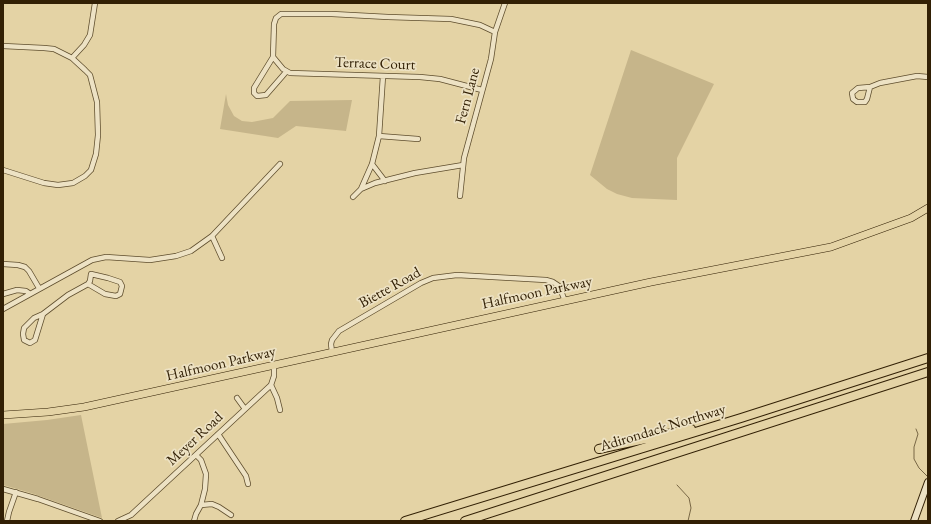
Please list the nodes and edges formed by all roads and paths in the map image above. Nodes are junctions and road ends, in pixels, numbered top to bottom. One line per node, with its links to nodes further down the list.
1 (95, 3): 6 (street)
2 (506, 3): 3 (street, Fern Lane)
3 (495, 32): 5 (street); 11 (street, Fern Lane)
4 (3, 46): 6 (street)
5 (274, 57): 7 (street); 7 (street)
6 (72, 58): 17 (street)
7 (286, 72): 8 (street, Terrace Court)
8 (383, 76): 11 (street, Terrace Court); 12 (street)
9 (928, 77): 10 (street)
10 (870, 87)
11 (482, 90): 16 (street, Fern Lane)
12 (379, 136): 13 (street); 15 (street)
13 (418, 139)
14 (280, 164): 23 (street)
15 (372, 164): 18 (street); 19 (street)
16 (463, 165): 18 (street); 21 (street, Fern Lane)
17 (3, 170)
18 (385, 181): 19 (street)
19 (361, 189): 20 (street)
20 (353, 196)
21 (460, 196)
22 (928, 208): 30 (main road, Halfmoon Parkway)
23 (212, 236): 24 (street); 27 (street)
24 (222, 258)
25 (3, 264): 27 (street)
26 (88, 284): 26 (street); 32 (street)
27 (39, 288): 28 (street)
28 (29, 293): 29 (street); 31 (street)
29 (3, 294)
30 (565, 301): 33 (main road, Halfmoon Parkway); 33 (street, Biette Road)
31 (3, 309)
32 (43, 314): 32 (street)
33 (332, 352): 35 (main road, Halfmoon Parkway)
34 (928, 358): 42 (highway, Adirondack Northway)
35 (274, 365): 37 (street); 41 (main road, Halfmoon Parkway)
36 (928, 372): 57 (highway, Adirondack Northway)
37 (271, 385): 39 (street, Meyer Road); 40 (street)
38 (237, 398): 39 (street)
39 (246, 409): 43 (street, Meyer Road)
40 (280, 410)
41 (3, 415)
42 (741, 418): 44 (highway); 56 (highway, Adirondack Northway)
43 (218, 434): 45 (street, Meyer Road); 47 (street)
44 (599, 449)
45 (196, 455): 50 (street); 54 (street, Meyer Road)
46 (928, 482): 58 (street)
47 (248, 484)
48 (3, 489): 49 (street)
49 (16, 492): 52 (street); 53 (street)
50 (201, 505): 51 (street); 55 (street)
51 (231, 515)
52 (7, 521)
53 (100, 521)
54 (118, 521)
55 (194, 521)
56 (405, 521)
57 (465, 521)
58 (914, 521)

